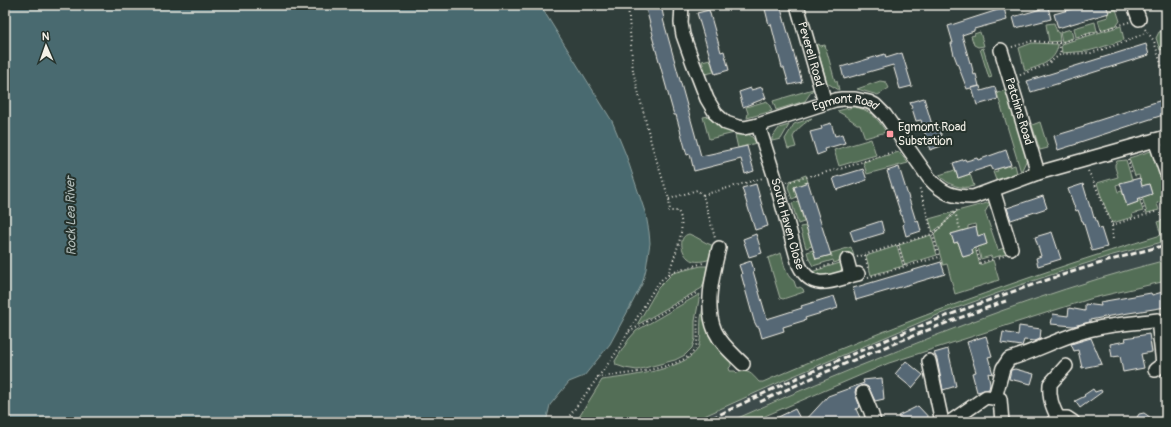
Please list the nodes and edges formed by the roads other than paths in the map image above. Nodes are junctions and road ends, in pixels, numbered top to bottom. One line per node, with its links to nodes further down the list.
1 (682, 5): 7 (street, Egmont Road)
2 (797, 5): 6 (street, Peverell Road)
3 (1134, 5): 4 (street)
4 (1139, 19)
5 (1001, 50): 10 (street, Patchins Road)
6 (825, 103): 7 (street, Egmont Road); 11 (street, Egmont Road)
7 (758, 125): 14 (street, South Haven Close)
8 (1161, 138): 9 (street); 10 (street, Egmont Road)
9 (1166, 172)
10 (1038, 173): 11 (street, Egmont Road)
11 (993, 190): 13 (street)
12 (718, 248): 17 (street)
13 (1009, 252)
14 (847, 260)
15 (1162, 319): 19 (street); 21 (street)
16 (929, 361): 24 (street)
17 (743, 364)
18 (1066, 366): 22 (street)
19 (1161, 366)
20 (863, 393): 23 (street)
21 (995, 398): 25 (street); 26 (street)
22 (1055, 420): 27 (street)
23 (874, 422)
24 (942, 422)
25 (950, 422)
26 (1002, 422)
27 (1073, 422)

